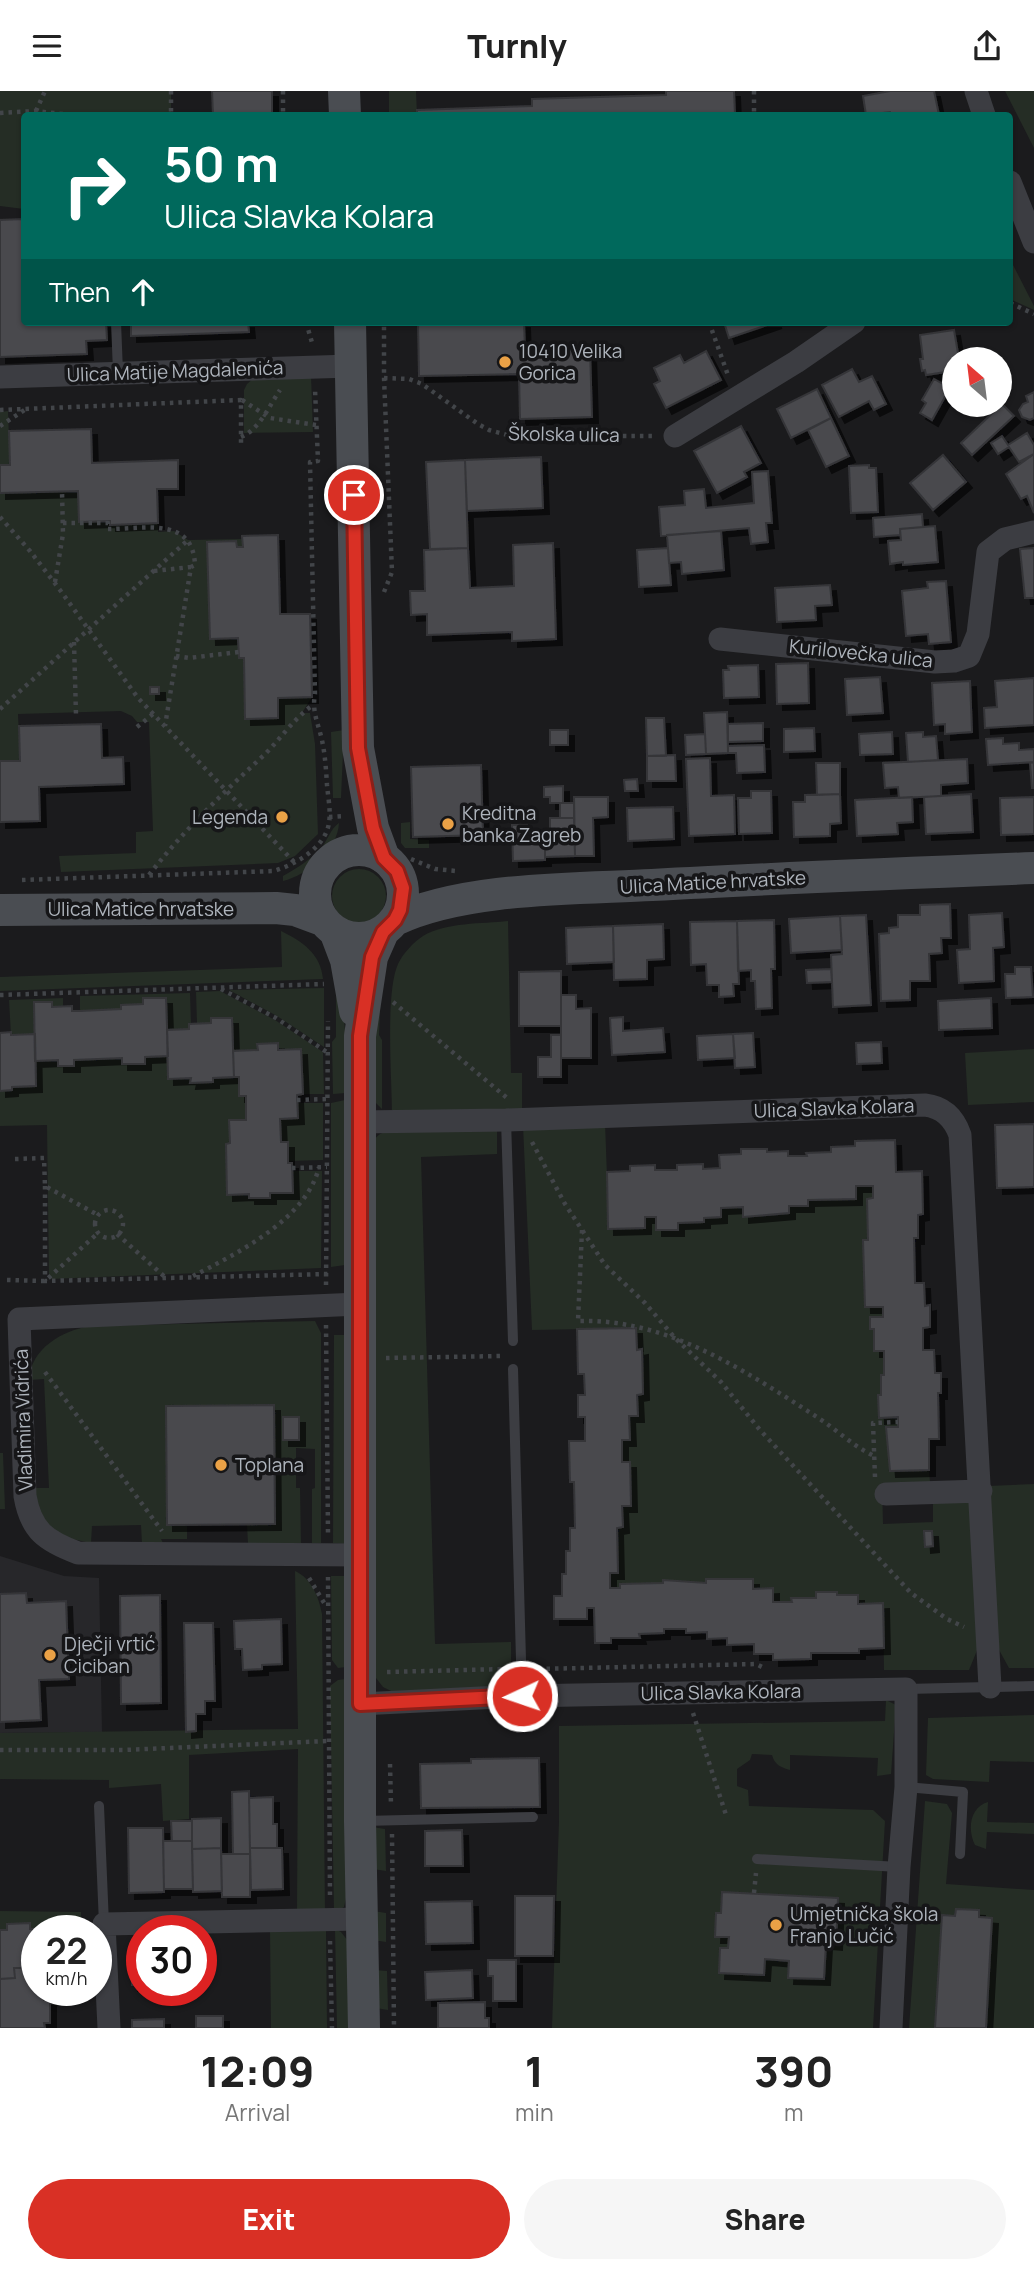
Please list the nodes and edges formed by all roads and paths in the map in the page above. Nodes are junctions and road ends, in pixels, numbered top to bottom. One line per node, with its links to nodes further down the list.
1 (44, 91): 7 (path)
2 (171, 91): 9 (path)
3 (283, 91): 10 (path)
4 (344, 91): 11 (main road)
5 (754, 91): 12 (path)
6 (976, 91): 13 (street)
7 (36, 111): 8 (path); 14 (path)
8 (45, 112)
9 (172, 112)
10 (283, 112)
11 (345, 112)
12 (754, 112)
13 (983, 112)
14 (0, 113)
15 (1013, 189): 16 (street)
16 (1022, 210): 17 (street)
17 (1034, 242)
18 (1013, 304): 19 (path)
19 (1034, 314)
20 (116, 326): 28 (lane)
21 (307, 326): 26 (path)
22 (350, 326): 27 (main road)
23 (384, 326): 30 (path)
24 (710, 326): 31 (path)
25 (848, 326): 31 (street)
26 (315, 353): 27 (street, Ulica Matije Magdalenića); 28 (street, Ulica Matije Magdalenića); 35 (path); 36 (path)
27 (351, 366): 61 (main road)
28 (118, 372): 29 (street, Ulica Matije Magdalenića)
29 (0, 377)
30 (384, 378): 38 (path, Školska ulica); 49 (path)
31 (737, 398): 38 (street)
32 (241, 400): 33 (path); 35 (path); 39 (path)
33 (27, 409): 34 (path); 37 (path)
34 (0, 410)
35 (264, 415): 36 (path); 39 (path)
36 (316, 425): 55 (path)
37 (0, 426)
38 (675, 436)
39 (241, 437): 40 (path)
40 (241, 446)
41 (62, 491): 43 (path)
42 (0, 517): 48 (path)
43 (63, 523): 45 (path); 48 (path)
44 (1034, 532): 51 (street, Kurilovečka ulica)
45 (188, 540): 46 (path); 47 (path)
46 (191, 567): 47 (path); 54 (path)
47 (153, 571): 50 (path)
48 (55, 583): 50 (path)
49 (381, 600)
50 (88, 629): 52 (path); 57 (path)
51 (720, 639)
52 (74, 642): 56 (path); 58 (path)
53 (239, 652): 54 (path)
54 (176, 656): 59 (path)
55 (313, 705): 62 (path); 65 (path)
56 (0, 709)
57 (153, 714): 59 (path); 60 (path)
58 (76, 715)
59 (165, 726): 62 (path)
60 (137, 727)
61 (358, 748): 63 (main road); 64 (main road)
62 (225, 790): 65 (path); 68 (path)
63 (340, 854): 64 (main road); 71 (main road)
64 (394, 855): 67 (path); 72 (main road)
65 (295, 863): 68 (path)
66 (1034, 868): 72 (main road, Ulica Matice hrvatske)
67 (457, 871)
68 (148, 876): 69 (path)
69 (13, 880)
70 (0, 910): 71 (main road, Ulica Matice hrvatske)
71 (329, 926): 72 (main road); 78 (main road)
72 (389, 926): 78 (main road)
73 (328, 981): 74 (path)
74 (218, 988): 75 (path); 79 (path)
75 (0, 995)
76 (386, 996): 82 (path)
77 (328, 1010): 79 (path)
78 (360, 1036): 83 (main road)
79 (328, 1053): 80 (path)
80 (328, 1099): 81 (path); 87 (path)
81 (297, 1100)
82 (512, 1119): 83 (street, Ulica Slavka Kolara); 103 (lane); 108 (street, Ulica Slavka Kolara)
83 (359, 1122): 94 (main road)
84 (543, 1136): 91 (path)
85 (15, 1160): 89 (path)
86 (319, 1167): 87 (path); 88 (path); 96 (path)
87 (327, 1167): 95 (path)
88 (292, 1168)
89 (45, 1186): 90 (path); 99 (path)
90 (98, 1215): 92 (path); 93 (path)
91 (582, 1230): 102 (path); 102 (path)
92 (98, 1233): 93 (path); 99 (path)
93 (117, 1234): 97 (path)
94 (359, 1272): 95 (path); 100 (main road)
95 (326, 1274): 96 (path); 101 (path)
96 (189, 1278): 97 (path)
97 (166, 1279): 99 (path)
98 (7, 1280): 99 (path)
99 (45, 1281)
100 (359, 1304): 101 (street, Vladimira Vidrića); 112 (main road)
101 (323, 1312): 110 (street, Vladimira Vidrića); 111 (path)
102 (675, 1338): 107 (path); 115 (path)
103 (513, 1341)
104 (42, 1369): 110 (path)
105 (513, 1369): 120 (lane)
106 (898, 1422): 107 (path)
107 (874, 1456): 109 (path)
108 (981, 1490): 109 (street); 117 (street, Ulica Slavka Kolara)
109 (886, 1494)
110 (180, 1554): 111 (street, Vladimira Vidrića)
111 (328, 1555): 112 (street, Vladimira Vidrića); 114 (path)
112 (360, 1555): 121 (main road)
113 (306, 1574): 114 (path)
114 (327, 1610): 122 (path)
115 (971, 1630)
116 (1034, 1686): 117 (lane)
117 (990, 1687): 118 (lane)
118 (906, 1689): 119 (street, Ulica Slavka Kolara); 124 (street)
119 (688, 1692): 120 (street, Ulica Slavka Kolara); 127 (path)
120 (522, 1696): 121 (street, Ulica Slavka Kolara)
121 (360, 1704): 128 (main road)
122 (328, 1741): 123 (path); 133 (path)
123 (0, 1750)
124 (906, 1787): 129 (lane); 131 (street)
125 (99, 1806): 132 (lane)
126 (533, 1817): 128 (lane)
127 (727, 1818)
128 (360, 1821): 133 (main road)
129 (960, 1854)
130 (757, 1859): 131 (lane)
131 (899, 1867): 139 (street)
132 (104, 1915)
133 (345, 1920): 134 (street); 137 (path); 138 (main road)
134 (112, 1924)
135 (108, 2006): 136 (street)
136 (109, 2028)
137 (332, 2028)
138 (364, 2028)
139 (891, 2028)

